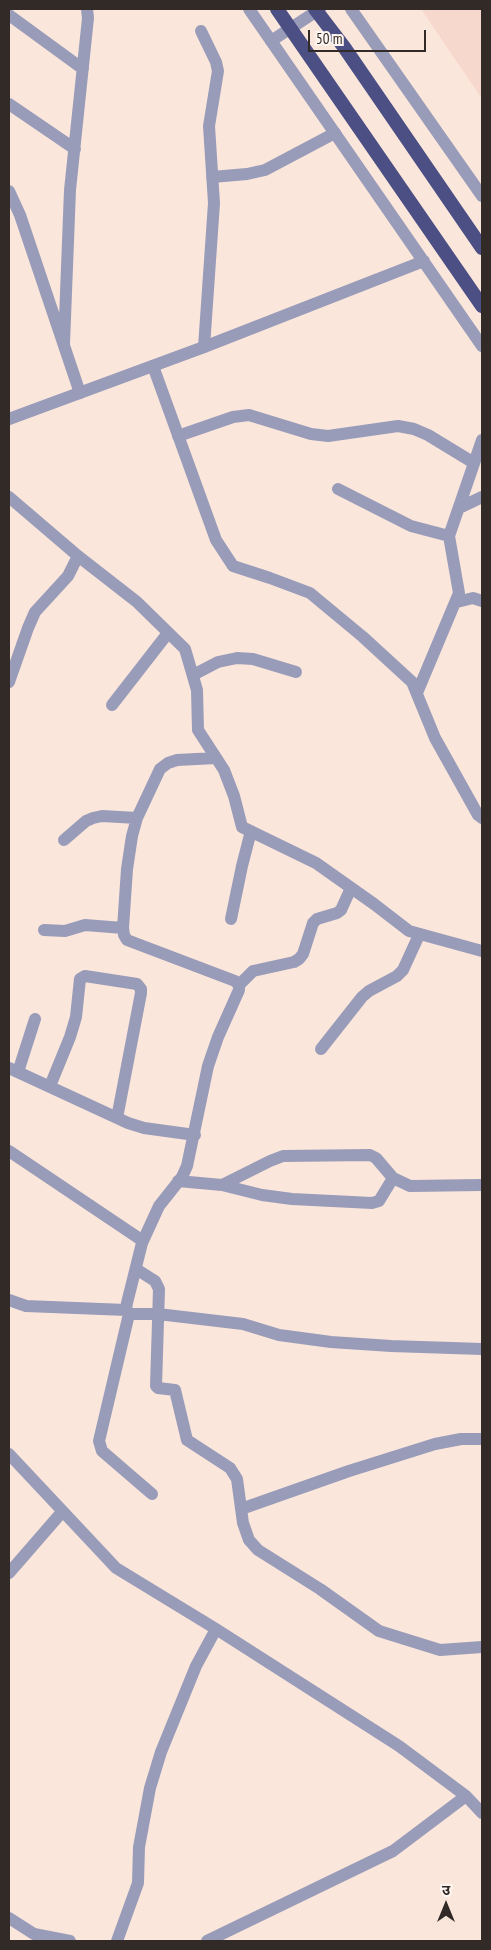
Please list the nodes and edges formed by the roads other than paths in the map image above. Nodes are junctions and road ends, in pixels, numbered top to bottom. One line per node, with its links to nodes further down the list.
1 (86, 9): 10 (street)
2 (249, 9): 9 (street)
3 (277, 9): 19 (highway, bridge)
4 (314, 9): 17 (highway, bridge)
5 (320, 9): 9 (street)
6 (351, 9): 16 (street)
7 (9, 15): 10 (street)
8 (201, 31): 14 (street)
9 (271, 40): 12 (street)
10 (83, 69): 13 (street)
11 (9, 104): 13 (street)
12 (335, 133): 14 (street); 18 (street)
13 (75, 149): 20 (street)
14 (212, 176): 22 (street)
15 (9, 191): 20 (street)
16 (482, 196)
17 (482, 248)
18 (424, 261): 21 (street); 22 (street)
19 (482, 306)
20 (64, 344): 24 (street)
21 (482, 346)
22 (204, 348): 23 (street)
23 (153, 366): 24 (street); 26 (street)
24 (80, 392): 25 (street)
25 (9, 418)
26 (178, 436): 28 (street); 41 (street)
27 (482, 440): 28 (street)
28 (474, 463): 32 (street)
29 (338, 489): 33 (street)
30 (9, 497): 34 (street)
31 (482, 497): 32 (street)
32 (459, 508): 33 (street)
33 (449, 536): 36 (street)
34 (78, 556): 37 (street); 40 (street)
35 (482, 601): 36 (street)
36 (456, 602): 41 (street)
37 (168, 633): 39 (street); 42 (street)
38 (296, 672): 39 (street)
39 (193, 675): 43 (street)
40 (9, 682)
41 (416, 693): 45 (street)
42 (112, 706)
43 (216, 758): 44 (street); 46 (street)
44 (137, 818): 47 (street); 50 (street)
45 (482, 818)
46 (251, 831): 48 (street); 49 (street)
47 (64, 840)
48 (351, 888): 52 (street); 54 (street)
49 (231, 919)
50 (123, 928): 51 (street); 54 (street)
51 (44, 930)
52 (419, 935): 53 (street); 56 (street)
53 (482, 951)
54 (239, 985): 60 (street)
55 (35, 1019): 57 (street)
56 (321, 1049)
57 (13, 1070): 58 (street)
58 (50, 1086): 59 (street); 59 (street)
59 (117, 1118): 60 (street)
60 (195, 1135): 63 (street)
61 (9, 1151): 66 (street)
62 (393, 1178): 64 (street); 64 (street); 65 (street)
63 (178, 1182): 64 (street); 66 (street)
64 (222, 1185)
65 (482, 1185)
66 (142, 1243): 67 (street)
67 (136, 1269): 69 (street); 70 (street)
68 (9, 1300): 69 (street)
69 (128, 1312): 70 (street); 74 (street)
70 (158, 1314): 71 (street); 75 (street)
71 (482, 1348)
72 (482, 1439): 75 (street)
73 (9, 1454): 76 (street)
74 (152, 1494)
75 (241, 1510): 79 (street)
76 (62, 1512): 77 (street); 78 (street)
77 (9, 1573)
78 (216, 1629): 80 (street); 84 (street)
79 (482, 1647)
80 (466, 1796): 81 (street); 85 (street)
81 (482, 1813)
82 (9, 1918): 83 (street)
83 (70, 1941)
84 (117, 1941)
85 (207, 1941)

